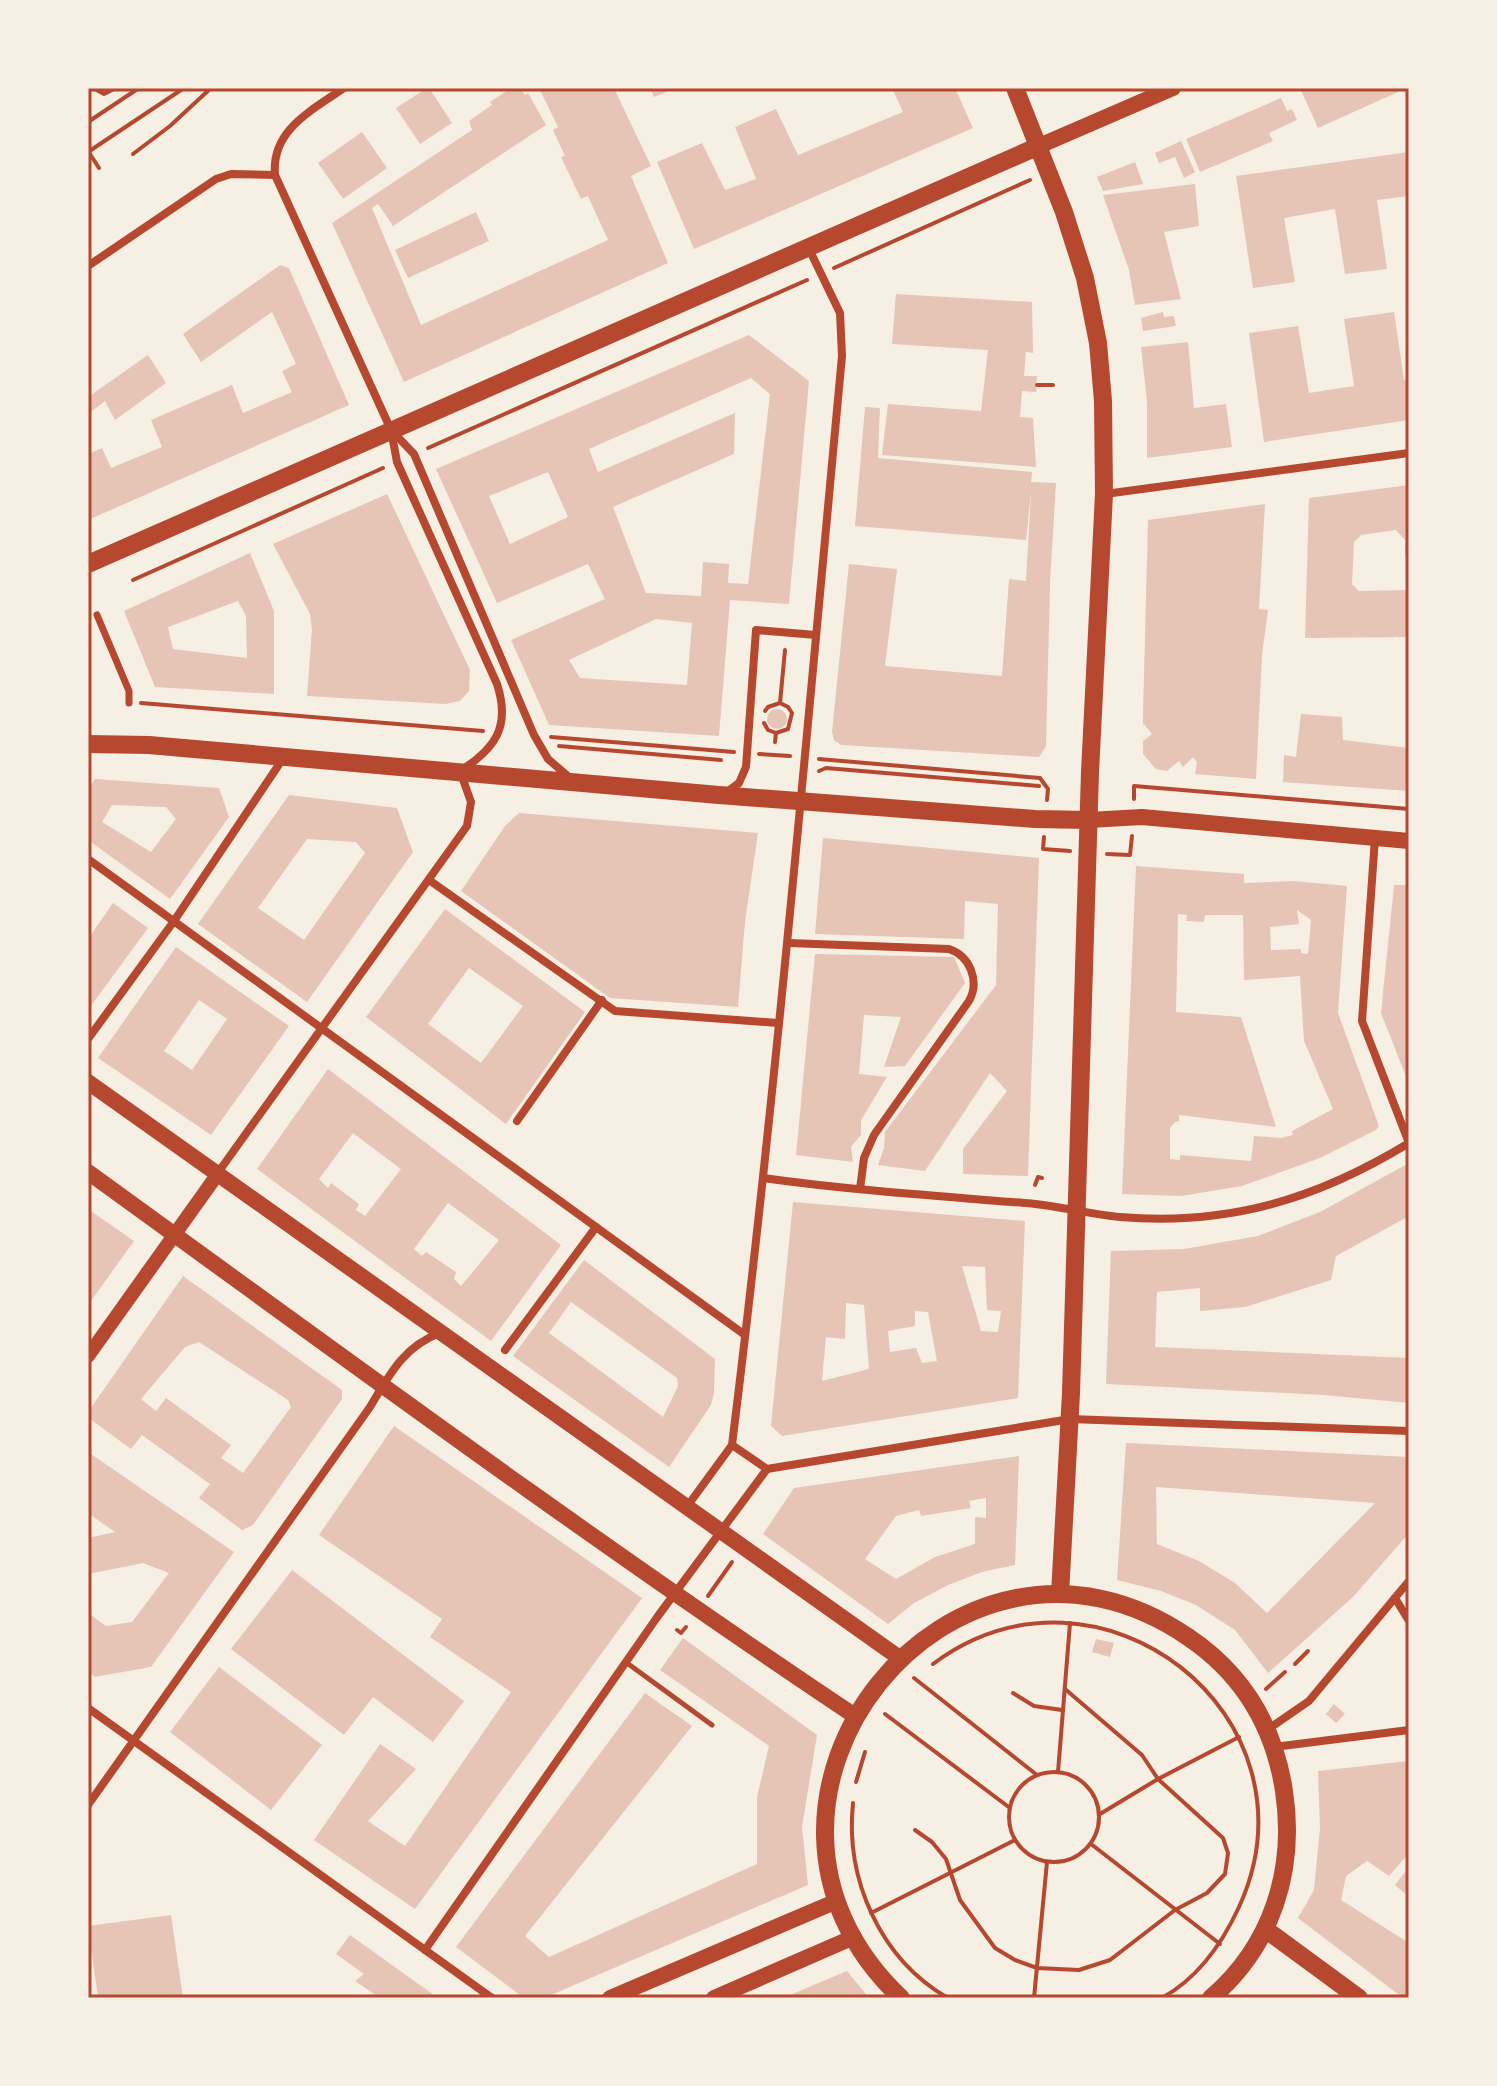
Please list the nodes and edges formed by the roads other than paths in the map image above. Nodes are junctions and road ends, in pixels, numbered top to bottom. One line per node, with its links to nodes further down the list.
1 (344, 88): 5 (street)
2 (1015, 88): 4 (main road)
3 (1173, 88): 4 (main road)
4 (1039, 146): 6 (main road); 10 (main road)
5 (275, 175): 7 (street); 8 (street)
6 (809, 248): 8 (main road); 13 (street)
7 (88, 266)
8 (391, 430): 11 (main road); 17 (street); 18 (street)
9 (1409, 453): 10 (street)
10 (1104, 494): 21 (main road)
11 (88, 564)
12 (97, 615): 14 (street)
13 (816, 635): 19 (street); 20 (street)
14 (129, 703)
15 (88, 744): 16 (main road)
16 (285, 756): 17 (main road); 26 (street)
17 (460, 771): 18 (main road); 25 (street)
18 (577, 782): 19 (main road)
19 (719, 795): 20 (main road)
20 (799, 801): 21 (main road); 27 (street)
21 (1089, 820): 22 (main road); 39 (main road)
22 (1375, 838): 23 (main road); 34 (street)
23 (1409, 841)
24 (88, 859): 26 (street)
25 (429, 880): 28 (street); 30 (street)
26 (174, 921): 30 (street); 31 (street)
27 (789, 943): 29 (street); 38 (street)
28 (602, 1000): 29 (street); 33 (street)
29 (778, 1023): 37 (street)
30 (322, 1029): 36 (street); 40 (street)
31 (88, 1039)
32 (88, 1082): 36 (main road)
33 (517, 1121)
34 (1409, 1143): 39 (street)
35 (88, 1172): 41 (main road)
36 (217, 1175): 41 (street); 42 (main road)
37 (763, 1178): 38 (street); 43 (street)
38 (860, 1189): 39 (street)
39 (1077, 1212): 47 (main road)
40 (596, 1227): 43 (street); 44 (street)
41 (175, 1235): 45 (street); 46 (main road)
42 (440, 1333): 46 (street); 51 (main road)
43 (745, 1335): 49 (street)
44 (505, 1350)
45 (88, 1356)
46 (382, 1386): 54 (main road); 65 (street)
47 (1070, 1419): 48 (street); 50 (street); 55 (main road)
48 (1409, 1431)
49 (732, 1445): 50 (street); 51 (street)
50 (767, 1469): 52 (street)
51 (686, 1508): 52 (main road)
52 (720, 1533): 54 (street); 58 (main road)
53 (1409, 1581): 56 (street)
54 (675, 1593): 59 (street); 61 (main road)
55 (1060, 1594): 58 (main road); 64 (main road)
56 (1395, 1598): 57 (street); 64 (street)
57 (1409, 1621)
58 (901, 1659): 61 (main road)
59 (627, 1663): 62 (lane); 70 (street)
60 (88, 1708): 65 (street)
61 (855, 1716): 67 (main road)
62 (712, 1725)
63 (1409, 1730): 64 (street)
64 (1270, 1739): 68 (main road)
65 (134, 1742): 66 (street); 70 (street)
66 (88, 1805)
67 (837, 1901): 69 (main road); 73 (main road)
68 (1265, 1929): 71 (main road); 76 (main road)
69 (854, 1937): 74 (main road); 75 (main road)
70 (425, 1950): 72 (street)
71 (1221, 1995)
72 (492, 1998)
73 (610, 1998)
74 (714, 1998)
75 (901, 1998)
76 (1359, 1998)

